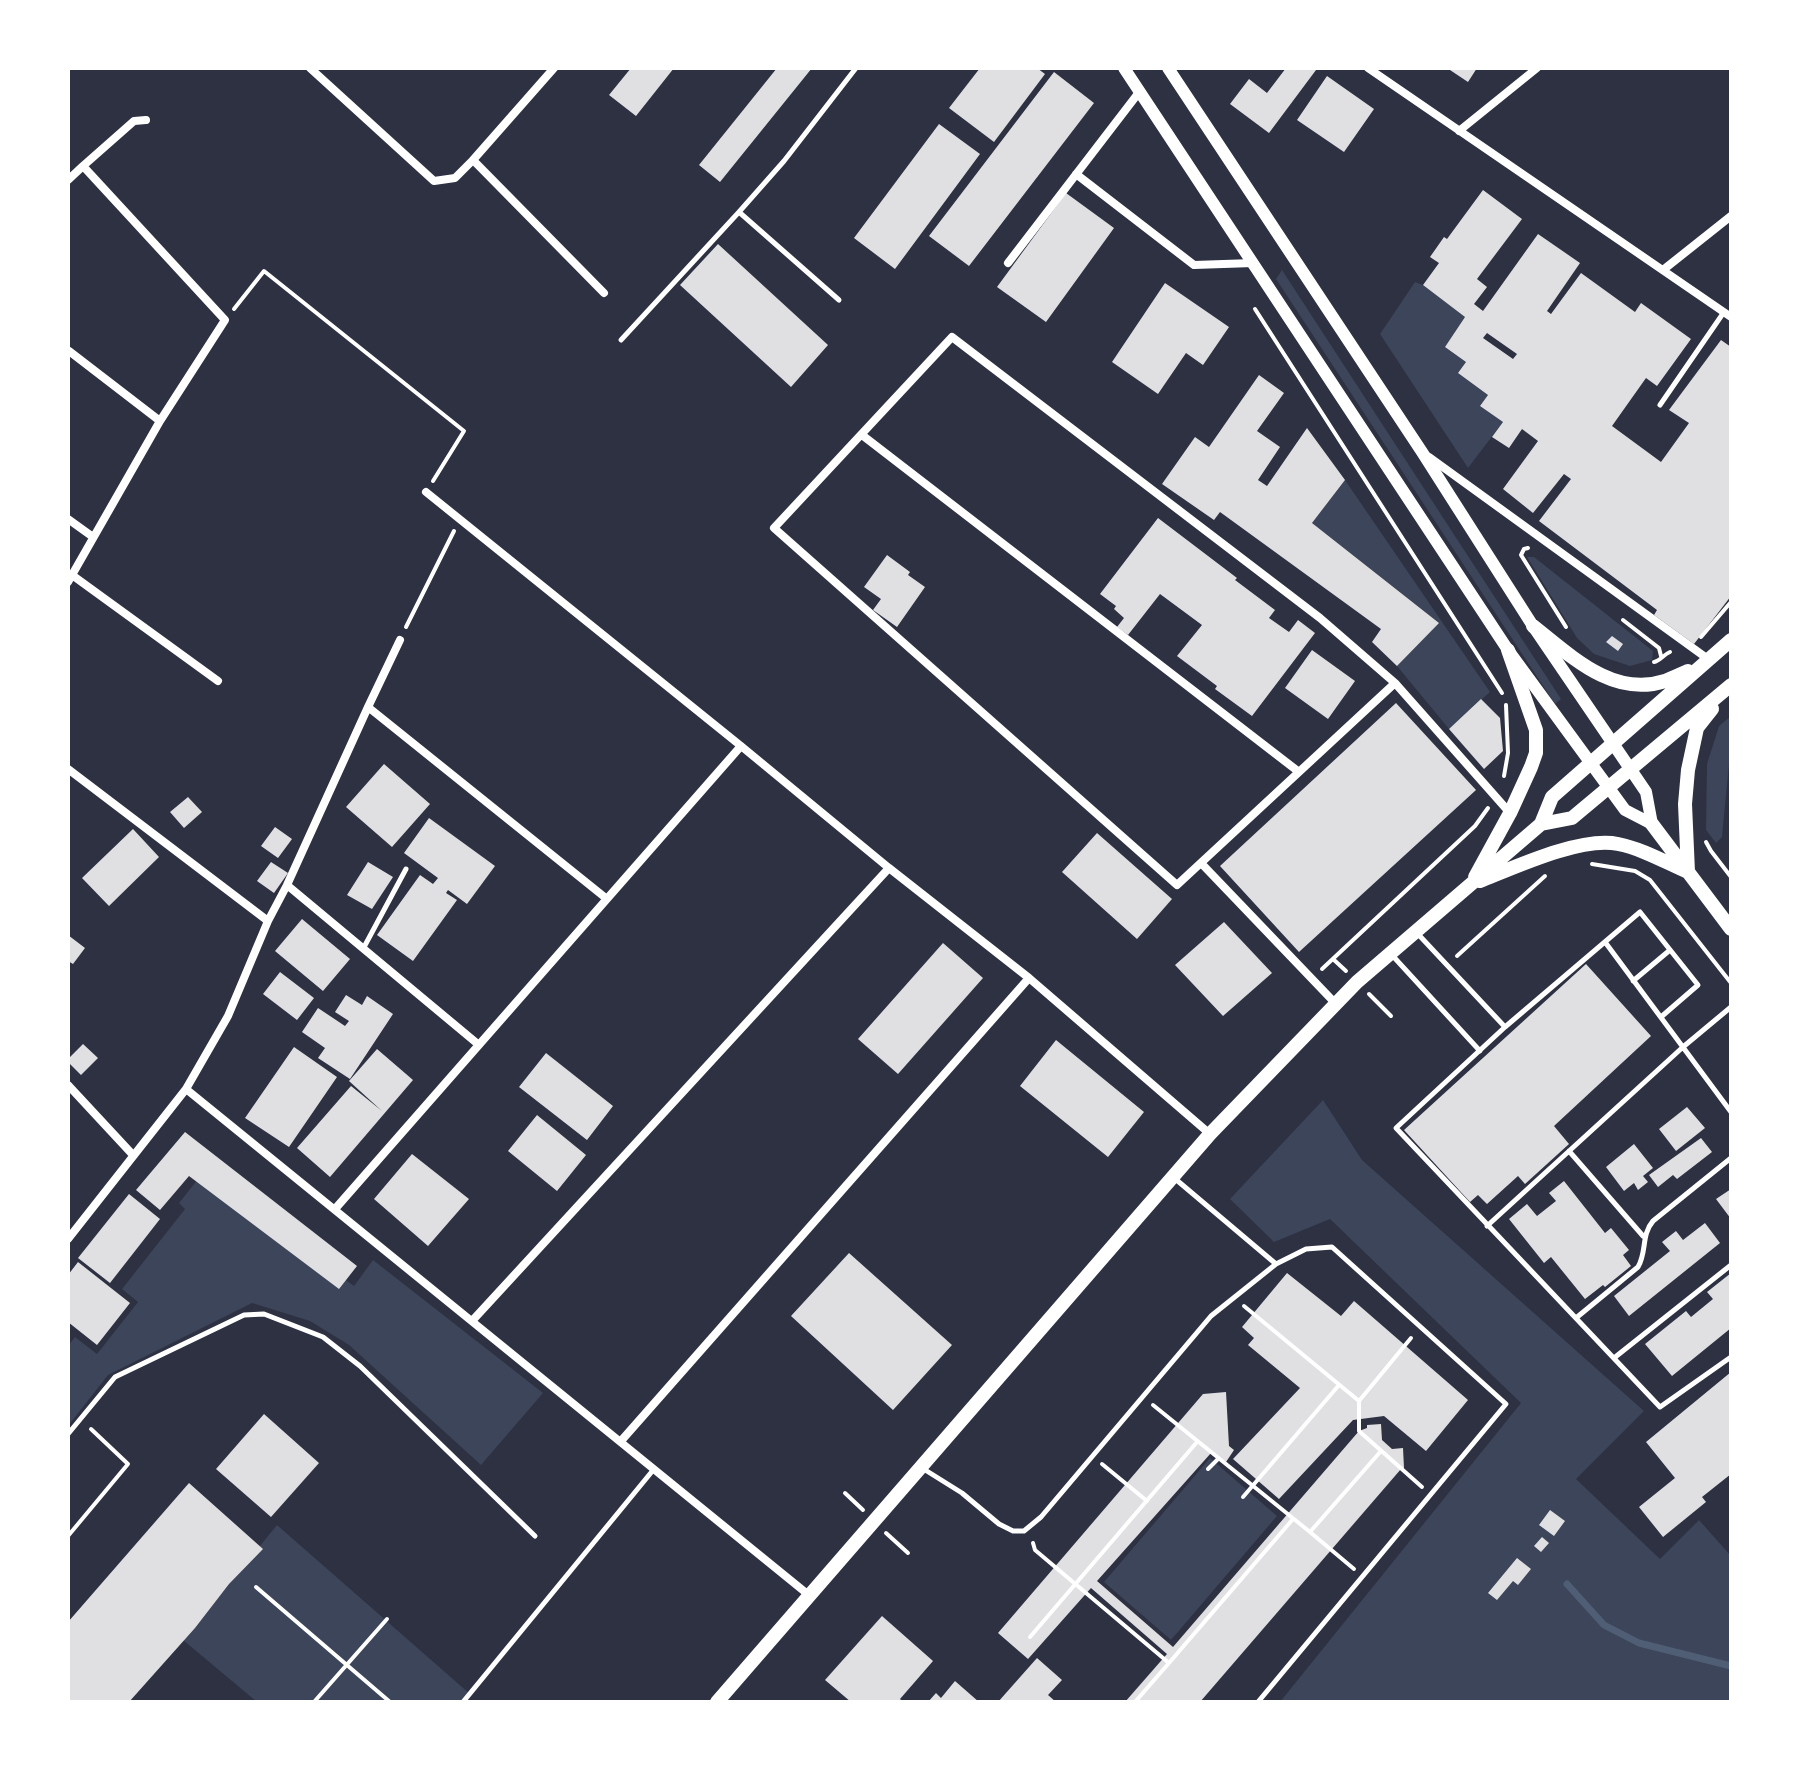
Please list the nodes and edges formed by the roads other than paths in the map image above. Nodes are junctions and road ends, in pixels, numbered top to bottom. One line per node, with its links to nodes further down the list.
1 (310, 68): 11 (street)
2 (554, 68): 11 (street)
3 (856, 68): 15 (lane)
4 (1124, 68): 8 (street)
5 (1168, 68): 28 (street)
6 (1368, 68): 10 (street)
7 (1537, 68): 10 (street)
8 (1140, 91): 13 (street); 18 (street)
9 (146, 120): 12 (street)
10 (1459, 131): 19 (street)
11 (473, 160): 20 (street)
12 (83, 166): 14 (street); 26 (street)
13 (1076, 174): 17 (street); 18 (street)
14 (68, 180)
15 (739, 212): 21 (lane); 23 (lane)
16 (1731, 216): 19 (street)
17 (1008, 263)
18 (1253, 263): 36 (street)
19 (1663, 270): 22 (street)
20 (604, 293)
21 (839, 300)
22 (1728, 315): 25 (lane)
23 (621, 340)
24 (69, 351): 26 (street)
25 (1660, 405)
26 (160, 421): 31 (street)
27 (862, 435): 39 (street); 47 (street); 52 (street)
28 (1422, 452): 33 (street); 37 (street)
29 (426, 492): 43 (street)
30 (68, 519): 31 (street)
31 (93, 537): 32 (street)
32 (70, 579): 38 (street)
33 (1533, 626): 37 (main road); 42 (street)
34 (400, 640): 41 (street)
35 (1731, 640): 37 (main road)
36 (1508, 650): 44 (street); 49 (main road)
37 (1705, 662): 42 (main road)
38 (218, 681)
39 (1395, 683): 47 (street); 49 (street)
40 (1730, 686): 46 (main road); 55 (main road)
41 (368, 707): 57 (street); 58 (street)
42 (1612, 744): 44 (main road); 46 (street)
43 (741, 746): 53 (street); 58 (street)
44 (1591, 762): 48 (street); 50 (main road)
45 (68, 769): 59 (street)
46 (1630, 769): 48 (main road); 51 (street)
47 (1299, 772): 52 (street)
48 (1609, 787): 50 (main road); 51 (street)
49 (1510, 813): 56 (main road)
50 (1541, 824): 56 (main road)
51 (1652, 824): 55 (main road)
52 (1201, 863): 68 (street)
53 (889, 868): 66 (street); 90 (street)
54 (406, 869): 63 (lane)
55 (1688, 872): 56 (main road); 60 (main road)
56 (1471, 884): 61 (main road)
57 (287, 885): 59 (street); 63 (street)
58 (607, 899): 72 (street)
59 (268, 921): 76 (street)
60 (1731, 929)
61 (1416, 933): 65 (main road); 71 (lane)
62 (1605, 942): 64 (lane); 67 (lane); 71 (lane)
63 (363, 949): 72 (street)
64 (1670, 950): 67 (lane); 70 (lane)
65 (1390, 954): 68 (main road); 74 (lane)
66 (1029, 978): 78 (street); 94 (street)
67 (1633, 981): 70 (lane)
68 (1336, 1004): 78 (main road)
69 (1731, 1007): 73 (lane)
70 (1661, 1017): 73 (lane)
71 (1505, 1027): 74 (lane)
72 (479, 1045): 83 (street)
73 (1683, 1047): 77 (lane); 79 (lane)
74 (1480, 1051): 84 (lane)
75 (68, 1085): 80 (street)
76 (186, 1089): 80 (street); 83 (street)
77 (1731, 1112)
78 (1210, 1134): 82 (main road)
79 (1569, 1151): 84 (lane); 85 (lane)
80 (133, 1155): 86 (street)
81 (1731, 1158): 85 (lane)
82 (1173, 1176): 87 (lane); 96 (main road)
83 (335, 1209): 90 (street)
84 (1487, 1226): 89 (lane)
85 (1644, 1237): 89 (lane)
86 (68, 1239)
87 (1276, 1264): 96 (lane); 101 (lane)
88 (1731, 1265): 92 (lane)
89 (1575, 1318): 92 (lane)
90 (472, 1321): 94 (street)
91 (1731, 1357): 92 (lane)
92 (1614, 1358)
93 (68, 1434): 97 (lane)
94 (621, 1441): 95 (street)
95 (655, 1468): 98 (street); 99 (lane)
96 (921, 1468): 98 (main road)
97 (535, 1536)
98 (810, 1596): 100 (main road)
99 (463, 1702)
100 (717, 1702)
101 (1258, 1702)

